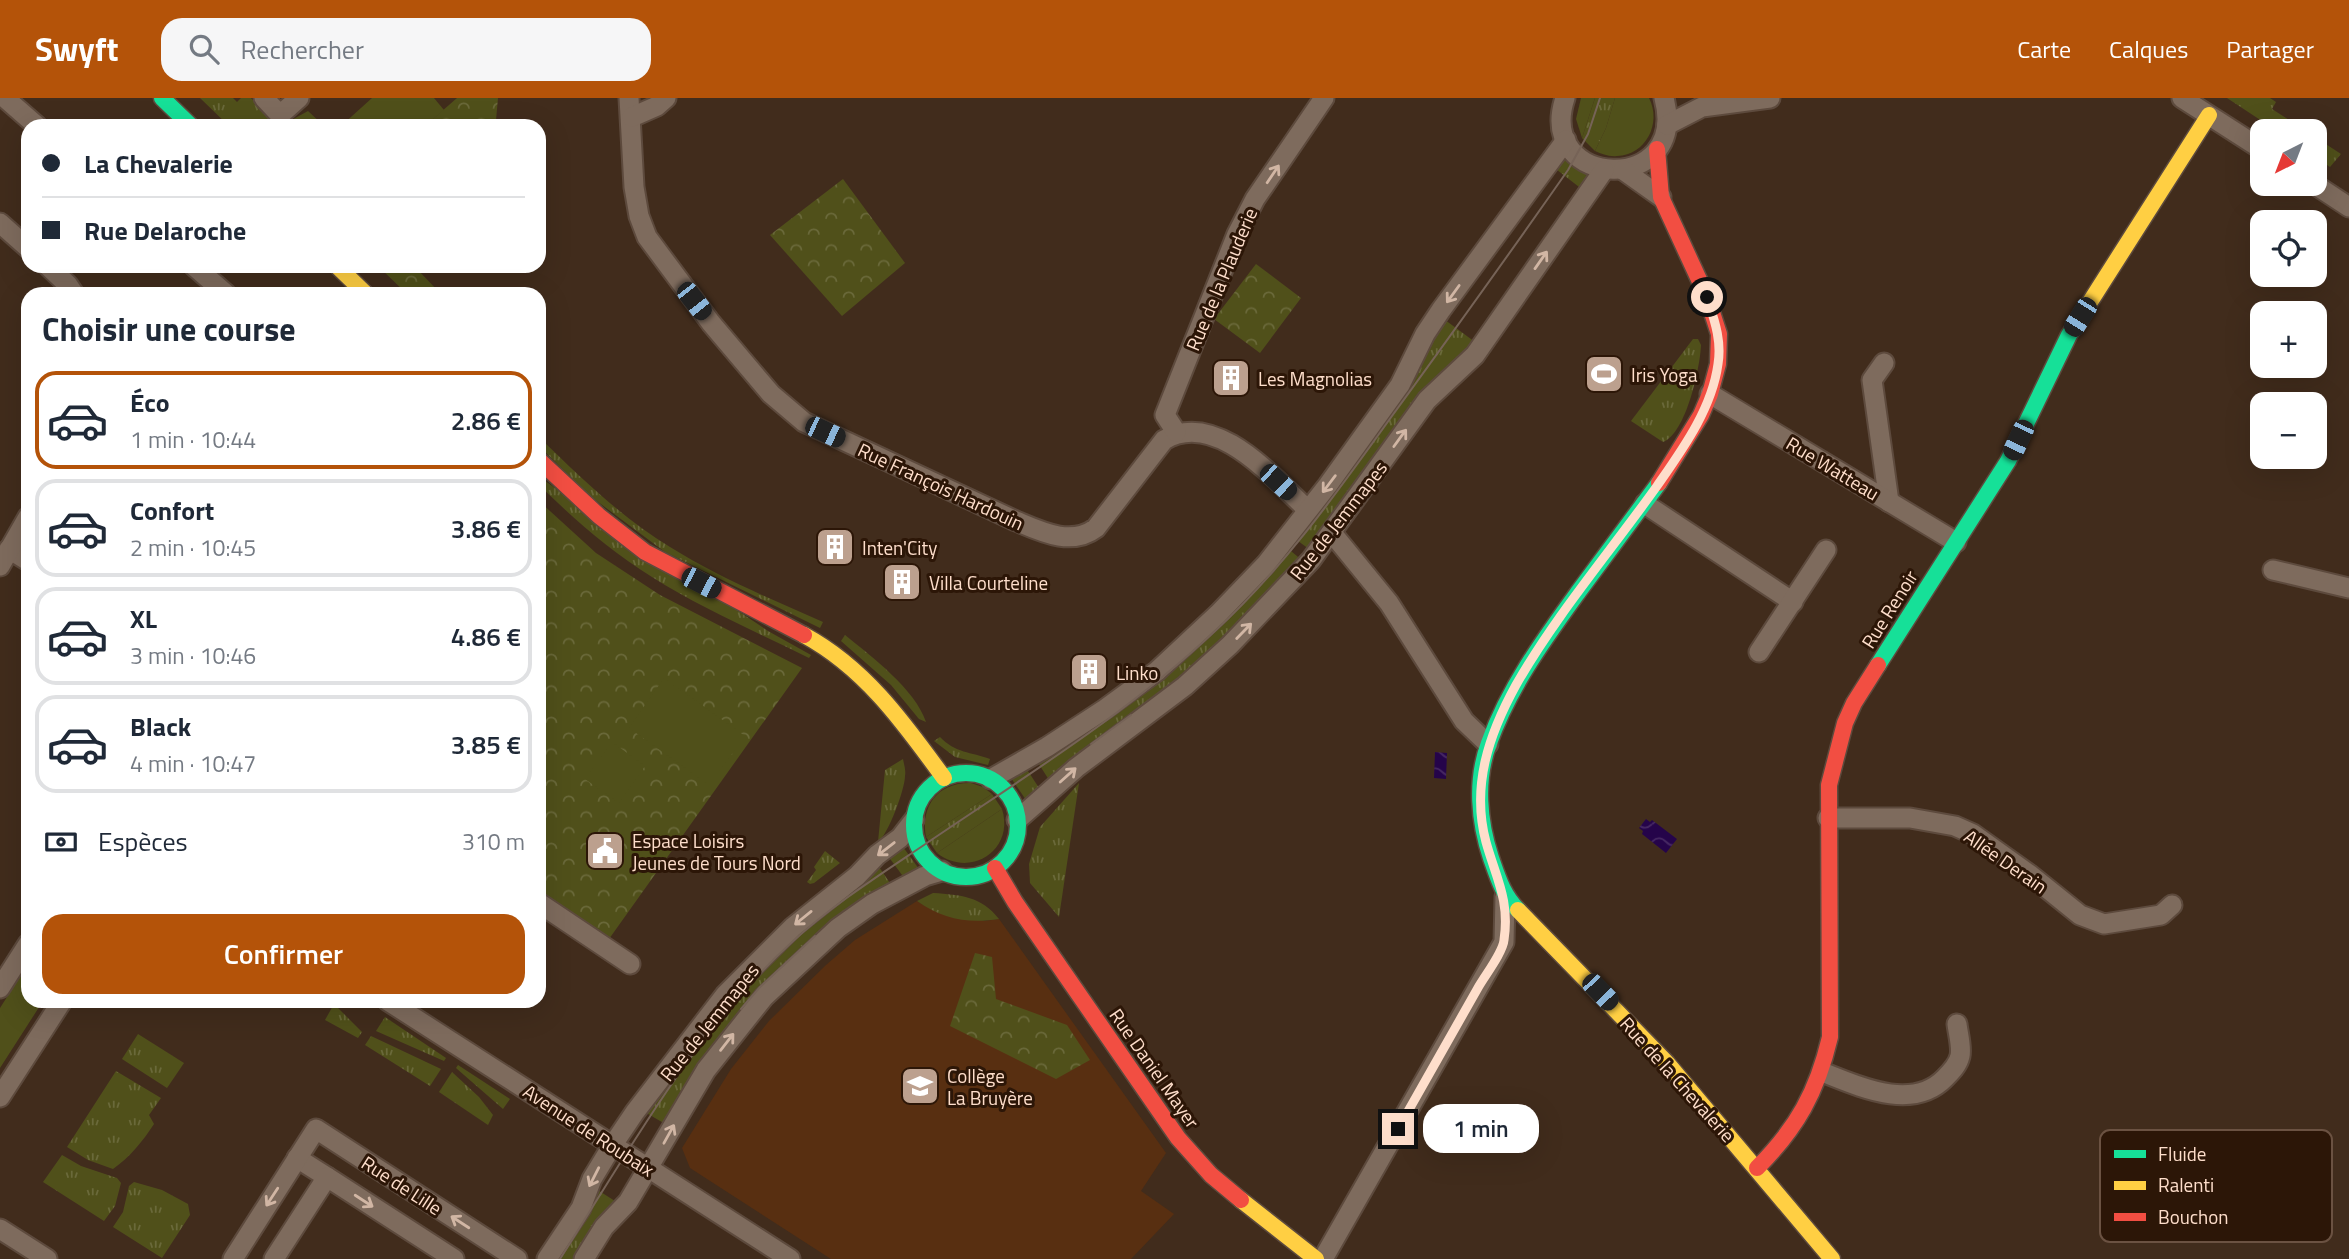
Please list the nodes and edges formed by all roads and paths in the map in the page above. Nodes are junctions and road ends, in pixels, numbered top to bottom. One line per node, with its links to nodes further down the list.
1 (5, 98): 15 (street)
2 (162, 98): 16 (street)
3 (264, 98): 4 (street)
4 (299, 98)
5 (666, 98): 13 (street)
6 (1324, 98): 35 (street, Rue de la Plauderie, one-way to 6)
7 (1664, 98): 17 (street)
8 (1671, 98): 12 (street)
9 (1770, 98): 12 (street)
10 (2182, 98): 14 (street)
11 (1561, 102): 18 (street)
12 (1702, 107): 17 (street)
13 (630, 108): 35 (street, Rue François Hardouin)
14 (2209, 115): 19 (street); 42 (street, Rue Renoir)
15 (29, 119)
16 (184, 119)
17 (1667, 125): 20 (street)
18 (1566, 140): 21 (street, Rue de la Chevalerie); 39 (street, Rue de Jemmapes, one-way to 39)
19 (2250, 142)
20 (1657, 149): 21 (street); 23 (street, Rue de la Chevalerie)
21 (1614, 170): 23 (street, Rue de la Chevalerie); 41 (street, Rue de Jemmapes, one-way to 21)
22 (2328, 193): 24 (street)
23 (1661, 197): 34 (street, Rue de la Chevalerie)
24 (2349, 206)
25 (0, 223): 26 (street)
26 (21, 242)
27 (54, 273): 30 (street)
28 (202, 273): 31 (street)
29 (344, 273): 32 (street)
30 (68, 287)
31 (218, 287)
32 (359, 287)
33 (1884, 363): 37 (street)
34 (1710, 394): 37 (street, Rue Watteau); 38 (street, Rue de la Chevalerie)
35 (1176, 432): 39 (street)
36 (546, 467): 50 (street)
37 (1889, 502): 42 (street, Rue Watteau)
38 (1645, 504): 47 (street); 49 (street, Rue de la Chevalerie)
39 (1308, 510): 51 (street, Rue de Jemmapes)
40 (21, 529): 44 (street)
41 (1332, 533): 49 (street); 54 (street, Rue de Jemmapes, one-way to 41)
42 (1956, 542): 52 (street, Rue Renoir)
43 (1826, 550): 47 (street)
44 (5, 558)
45 (2273, 570): 46 (street)
46 (2349, 588)
47 (1793, 603): 48 (street)
48 (1759, 652)
49 (1488, 744): 57 (street, Rue de la Chevalerie)
50 (944, 778): 51 (street); 53 (street)
51 (990, 779): 54 (street)
52 (1828, 818): 58 (street, Allée Derain); 66 (street, Rue Renoir)
53 (914, 820): 56 (street); 68 (street, Rue de Jemmapes, one-way to 68)
54 (1017, 820): 55 (street)
55 (995, 868): 56 (street); 82 (street, Rue Daniel Mayer)
56 (942, 871): 71 (street, Rue de Jemmapes, one-way to 56)
57 (1504, 897): 70 (street, Rue de la Chevalerie); 83 (street)
58 (2172, 905)
59 (546, 908): 61 (street)
60 (21, 954): 62 (street)
61 (630, 964)
62 (1, 983)
63 (57, 1008): 67 (street)
64 (399, 1008): 68 (street, Avenue de Roubaix)
65 (1957, 1024): 66 (street)
66 (1822, 1072): 70 (street, Rue Renoir)
67 (0, 1097)
68 (612, 1146): 71 (street, Avenue de Roubaix); 79 (street, Rue de Jemmapes, one-way to 79)
69 (297, 1158): 72 (street, Rue de Lille); 75 (street, Rue de Lille, one-way to 75); 78 (street, Rue de Lille, one-way to 69)
70 (1757, 1168): 84 (street, Rue de la Chevalerie)
71 (648, 1169): 80 (street, Rue de Jemmapes); 81 (street, Avenue de Roubaix)
72 (327, 1177): 76 (street); 77 (street, Rue de Lille, one-way to 77)
73 (0, 1229): 74 (street)
74 (47, 1259)
75 (233, 1259)
76 (274, 1259)
77 (454, 1259)
78 (517, 1259)
79 (547, 1259)
80 (584, 1259)
81 (790, 1259)
82 (1316, 1259)
83 (1323, 1259)
84 (1832, 1259)

